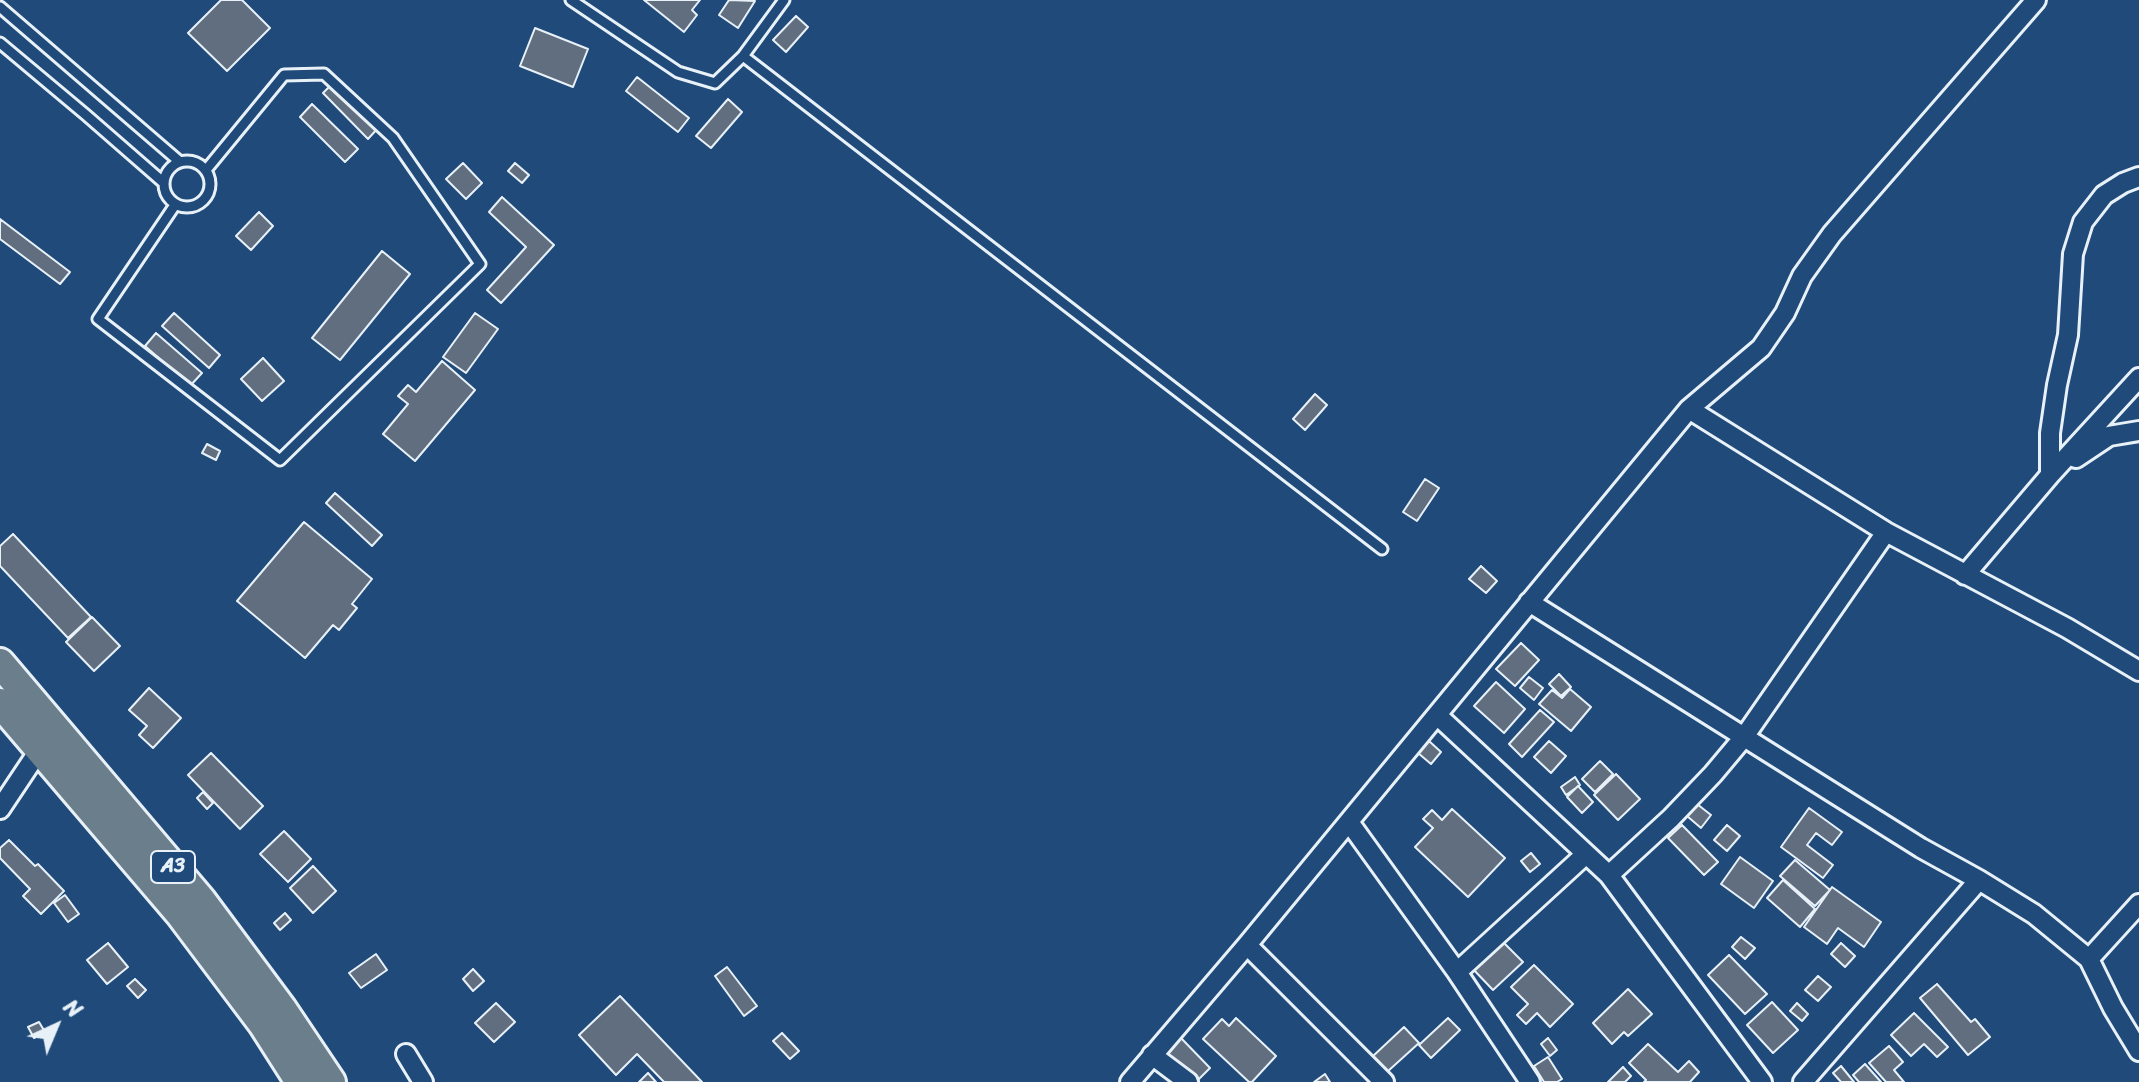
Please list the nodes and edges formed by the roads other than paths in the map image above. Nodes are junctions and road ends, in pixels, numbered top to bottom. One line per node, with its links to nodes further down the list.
1 (571, 0): 6 (lane)
2 (784, 0): 6 (lane)
3 (2036, 0): 13 (street)
4 (0, 7): 7 (lane)
5 (0, 43): 10 (lane)
6 (743, 56): 17 (lane)
7 (180, 162): 8 (lane); 10 (lane)
8 (206, 170): 11 (lane); 11 (lane)
9 (2139, 177): 15 (street)
10 (164, 183): 11 (lane)
11 (175, 205)
12 (2139, 378): 15 (street)
13 (1689, 409): 16 (street); 19 (street)
14 (2139, 431): 15 (street)
15 (2050, 475): 18 (street)
16 (1886, 532): 18 (street); 24 (street)
17 (1382, 549)
18 (1965, 575): 21 (street)
19 (1529, 602): 23 (street); 24 (street)
20 (0, 663): 39 (highway, A3)
21 (2139, 671)
22 (0, 703): 25 (highway, A3)
23 (1438, 716): 27 (street); 28 (street)
24 (1744, 737): 29 (street); 30 (street)
25 (40, 749): 26 (street); 38 (highway, A3)
26 (0, 809)
27 (1349, 822): 32 (street); 34 (street)
28 (1586, 854): 29 (street); 34 (street)
29 (1609, 875): 45 (street)
30 (1979, 880): 33 (street); 46 (street)
31 (2139, 905): 33 (street)
32 (1247, 945): 37 (street); 43 (street)
33 (2089, 959): 35 (street)
34 (1457, 972): 44 (street)
35 (2139, 1051)
36 (406, 1054): 40 (street)
37 (1152, 1055): 41 (street); 42 (street)
38 (300, 1082)
39 (331, 1082)
40 (423, 1082)
41 (1130, 1082)
42 (1188, 1082)
43 (1384, 1082)
44 (1530, 1082)
45 (1762, 1082)
46 (1803, 1082)

